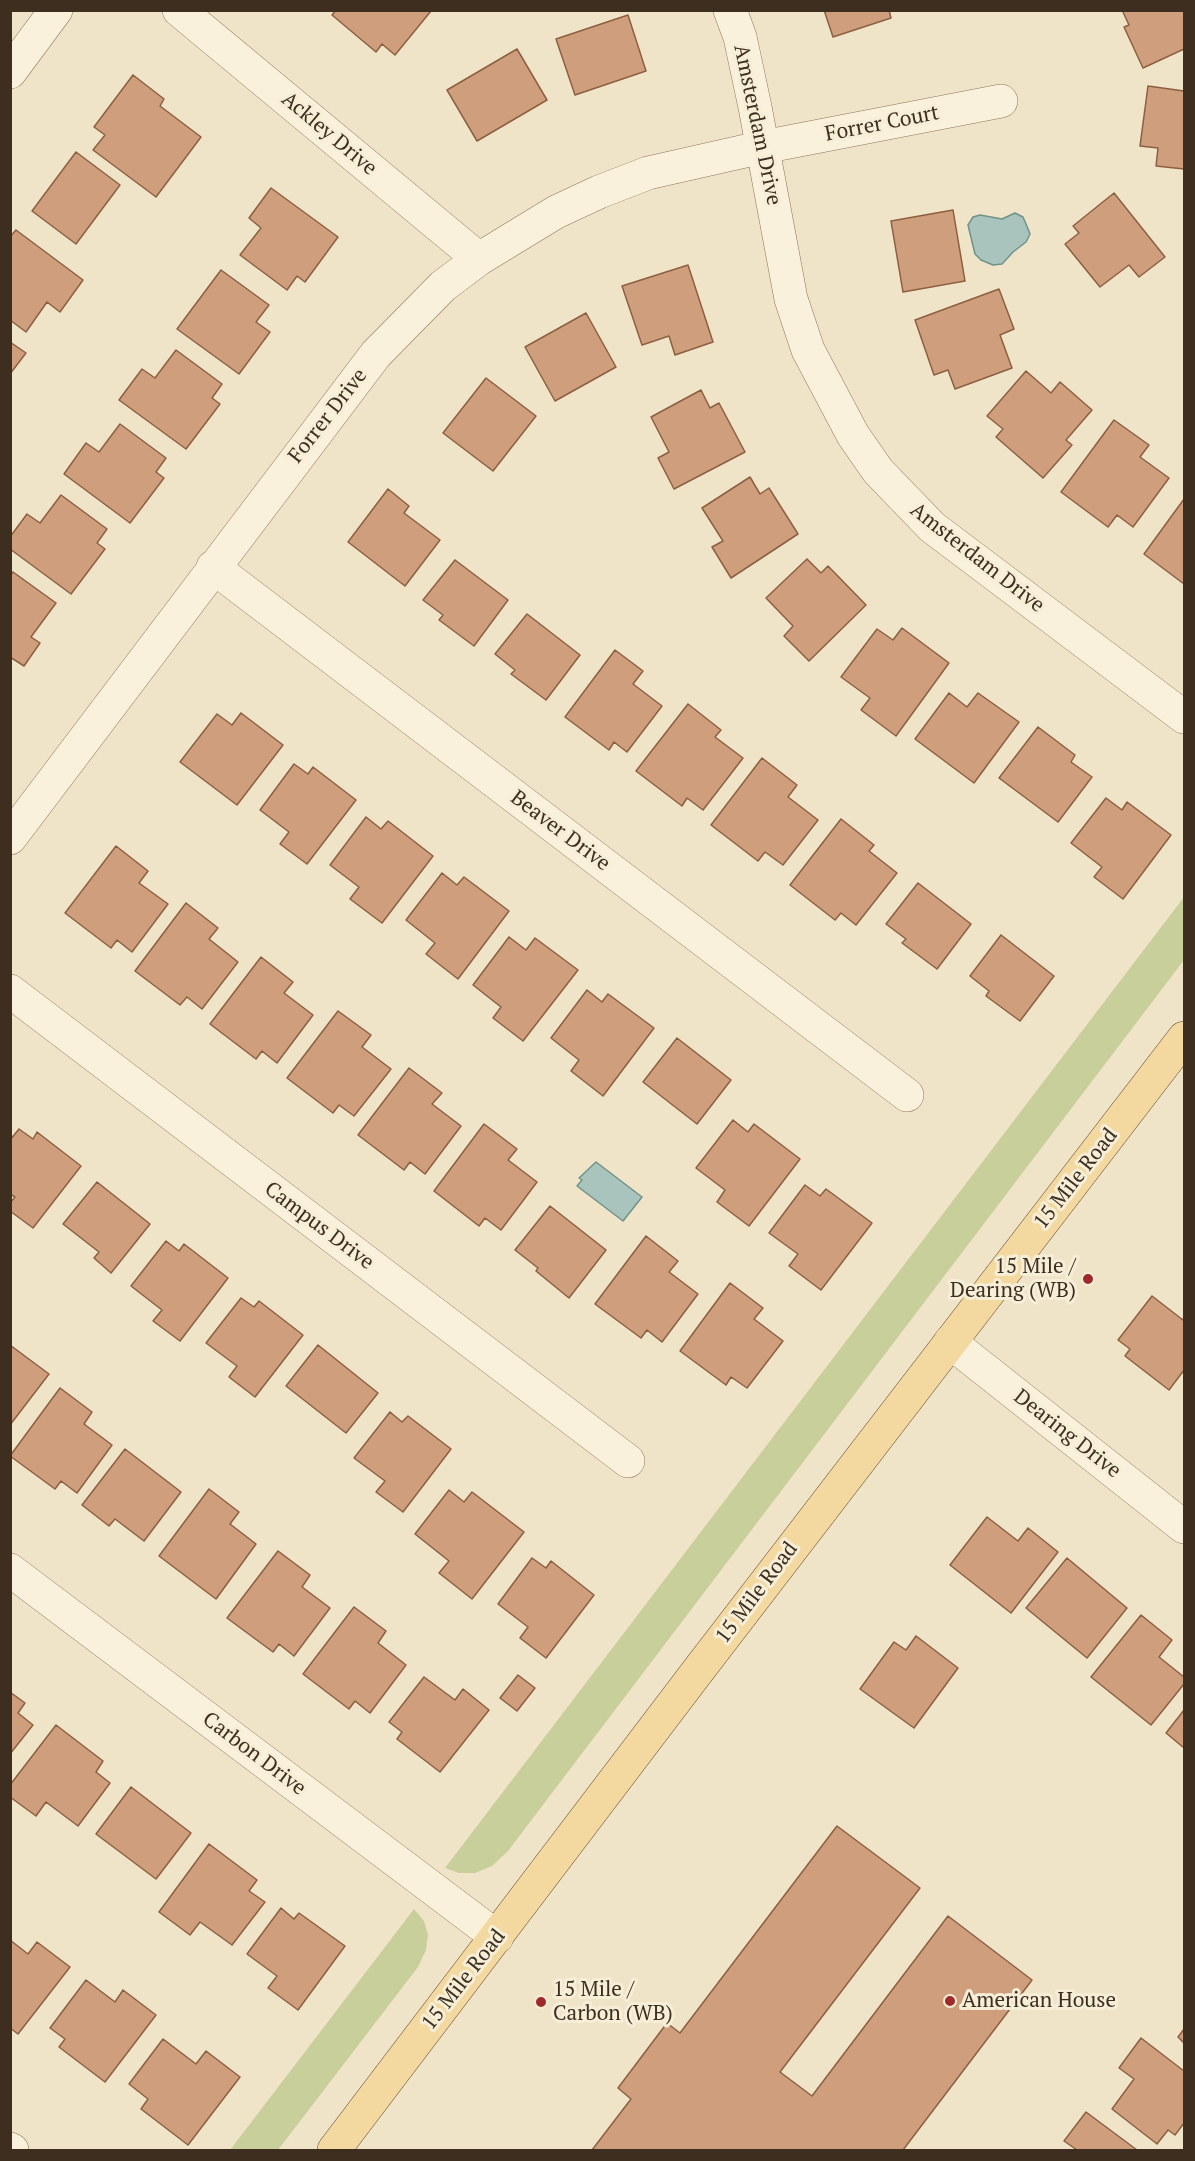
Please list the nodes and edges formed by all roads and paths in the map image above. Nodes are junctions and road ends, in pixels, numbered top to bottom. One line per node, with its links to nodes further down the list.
1 (56, 10): 4 (street)
2 (179, 10): 7 (street, Ackley Drive)
3 (730, 10): 6 (street, Amsterdam Drive)
4 (10, 72)
5 (1001, 101): 6 (street, Forrer Court)
6 (763, 147): 7 (street, Forrer Drive); 9 (street, Amsterdam Drive)
7 (479, 259): 8 (street, Forrer Drive)
8 (213, 567): 10 (street, Forrer Drive); 13 (street, Beaver Drive)
9 (1185, 717)
10 (10, 838)
11 (10, 991): 15 (street, Campus Drive)
12 (1185, 1038): 14 (main road, 15 Mile Road)
13 (907, 1095)
14 (950, 1342): 16 (street, Dearing Drive); 18 (main road, 15 Mile Road)
15 (628, 1461)
16 (1185, 1527)
17 (10, 1570): 18 (street, Carbon Drive)
18 (497, 1938): 19 (main road, 15 Mile Road)
19 (334, 2151)

